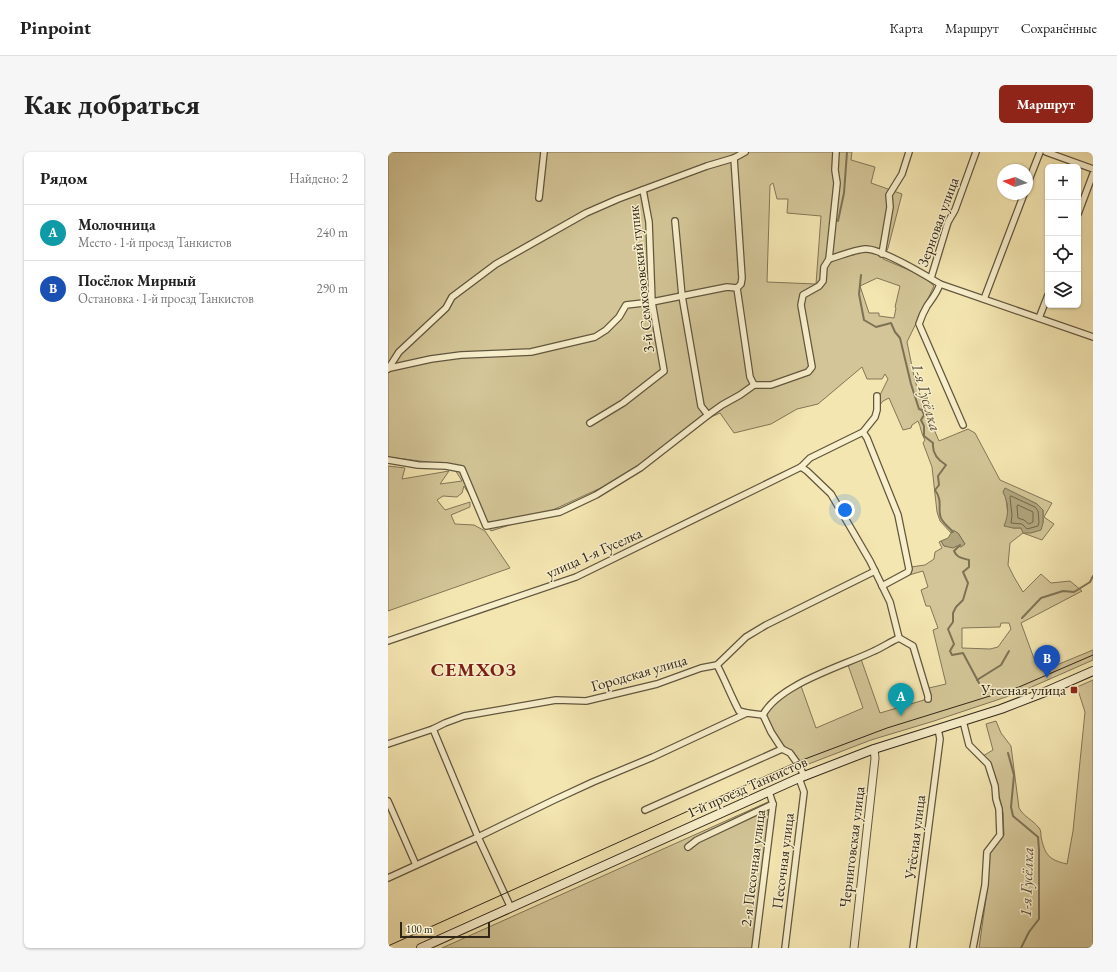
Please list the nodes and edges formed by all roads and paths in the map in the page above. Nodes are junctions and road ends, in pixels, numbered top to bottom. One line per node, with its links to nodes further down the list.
1 (544, 152): 13 (street)
2 (745, 152): 8 (street)
3 (836, 152): 18 (street)
4 (909, 152): 17 (street)
5 (976, 152): 19 (street, Зерновая улица)
6 (1040, 152): 10 (street)
7 (1046, 152): 9 (street)
8 (734, 158): 12 (street); 21 (street)
9 (1093, 169)
10 (1033, 170)
11 (1093, 174): 15 (street)
12 (642, 190): 24 (street, 3-й Семхозовский тупик); 28 (street)
13 (539, 198)
14 (1022, 200): 23 (street)
15 (1081, 206)
16 (675, 221): 22 (street)
17 (882, 254): 18 (street); 19 (street)
18 (828, 258): 29 (street)
19 (931, 278): 20 (street)
20 (940, 284): 23 (street); 33 (street)
21 (737, 288): 22 (street); 29 (street)
22 (682, 296): 24 (street); 31 (street)
23 (984, 299): 26 (street)
24 (652, 302): 28 (street); 32 (street, 3-й Семхозовский тупик)
25 (1045, 304): 26 (street)
26 (1040, 318): 27 (street)
27 (1093, 337)
28 (389, 368)
29 (754, 385): 31 (street)
30 (877, 396): 34 (street, улица 1-я Гуселка)
31 (708, 415): 35 (street)
32 (590, 423)
33 (963, 425)
34 (863, 432): 36 (street, улица 1-я Гуселка); 38 (street)
35 (388, 460)
36 (801, 467): 37 (street); 40 (street, улица 1-я Гуселка)
37 (875, 571): 38 (street); 41 (street)
38 (882, 586): 39 (street)
39 (899, 638): 43 (street); 45 (street)
40 (388, 641)
41 (717, 665): 44 (street); 47 (street, Городская улица)
42 (1093, 671): 46 (main road, 1-й проезд Танкистов)
43 (928, 698)
44 (747, 713): 45 (street); 57 (street)
45 (763, 715): 50 (street, Песочная улица)
46 (964, 721): 48 (main road, 1-й проезд Танкистов); 67 (street)
47 (433, 729): 49 (street, Городская улица); 57 (street)
48 (938, 729): 51 (main road, 1-й проезд Танкистов); 66 (street, Утёсная улица)
49 (388, 744)
50 (782, 749): 52 (street, Песочная улица); 56 (street)
51 (874, 749): 52 (main road, 1-й проезд Танкистов); 65 (street, Черниговская улица)
52 (802, 777): 53 (main road, 1-й проезд Танкистов); 64 (street, Песочная улица)
53 (769, 792): 55 (street, 2-я Песочная улица); 61 (main road, 1-й проезд Танкистов)
54 (388, 801): 59 (street)
55 (773, 804): 58 (street); 63 (street, 2-я Песочная улица)
56 (645, 810)
57 (478, 837): 59 (street); 61 (street)
58 (688, 847)
59 (416, 865): 60 (street)
60 (388, 878)
61 (511, 908): 62 (main road, 1-й проезд Танкистов)
62 (421, 948)
63 (755, 948)
64 (785, 948)
65 (854, 948)
66 (913, 948)
67 (973, 948)

